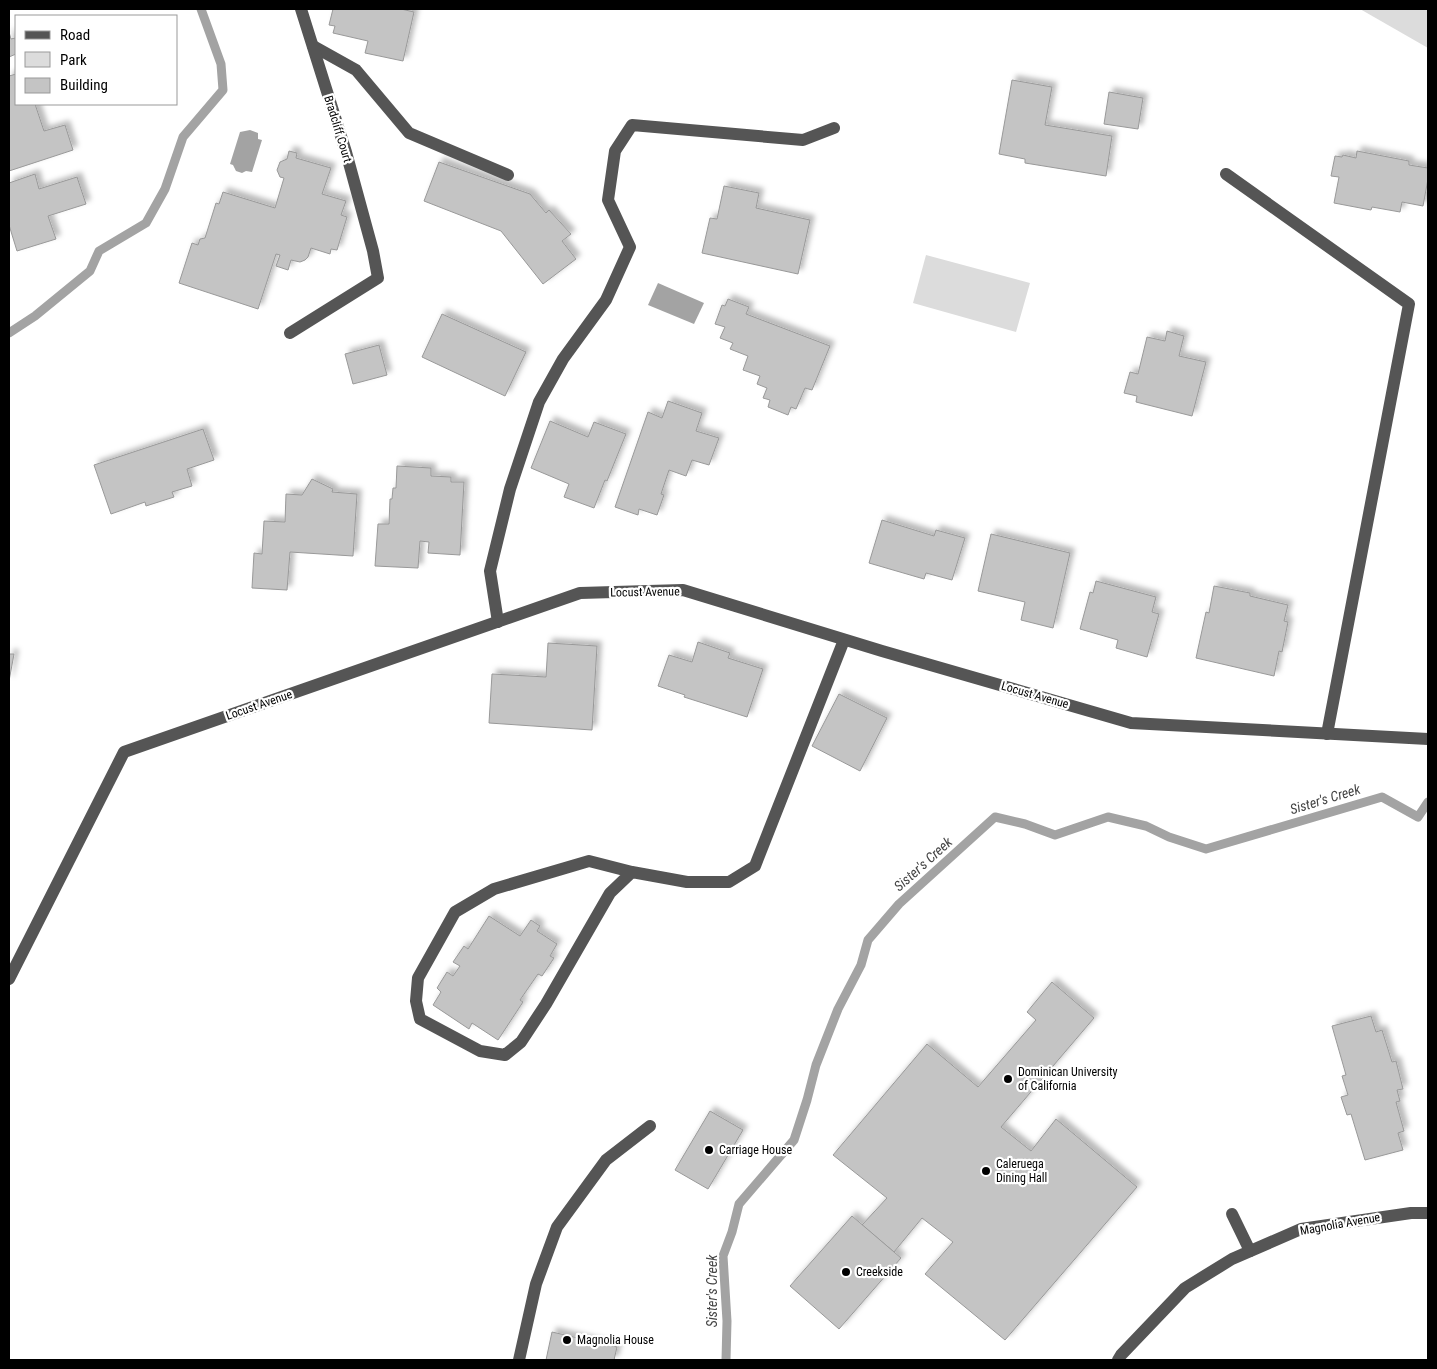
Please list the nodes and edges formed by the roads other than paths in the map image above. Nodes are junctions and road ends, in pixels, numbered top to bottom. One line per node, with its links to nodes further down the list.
1 (301, 9): 2 (street, Bradcliff Court)
2 (313, 46): 5 (street); 6 (street, Bradcliff Court)
3 (834, 128): 7 (street)
4 (1226, 174): 9 (street)
5 (508, 175)
6 (290, 333)
7 (498, 622): 8 (street, Locust Avenue); 12 (street, Locust Avenue)
8 (844, 640): 9 (street, Locust Avenue); 11 (street)
9 (1327, 734): 10 (street, Locust Avenue)
10 (1428, 739)
11 (632, 872): 11 (street)
12 (9, 979)
13 (650, 1126): 17 (street)
14 (1428, 1212): 16 (street, Magnolia Avenue)
15 (1232, 1214): 16 (street)
16 (1250, 1251): 18 (street, Magnolia Avenue)
17 (518, 1360)
18 (1118, 1360)

